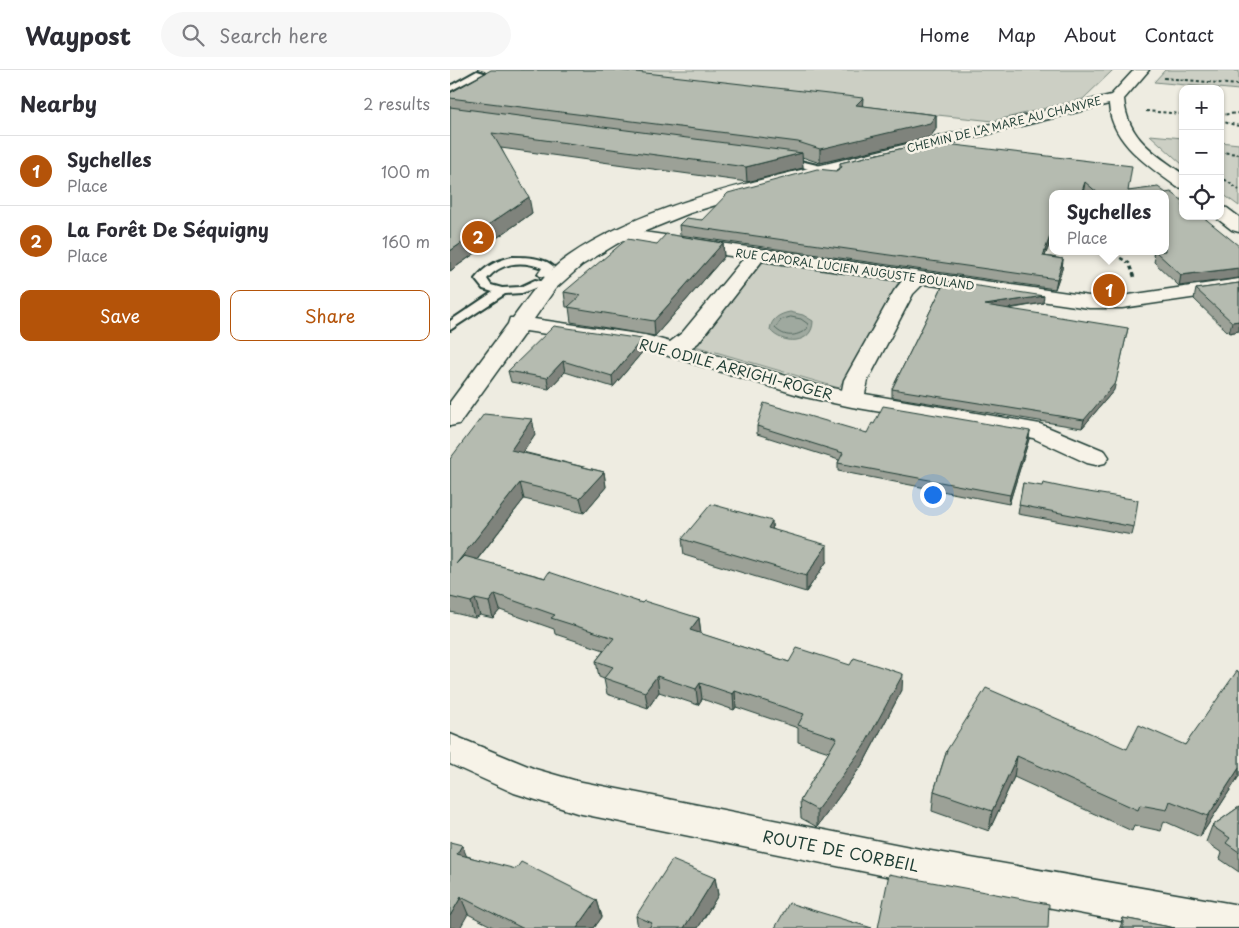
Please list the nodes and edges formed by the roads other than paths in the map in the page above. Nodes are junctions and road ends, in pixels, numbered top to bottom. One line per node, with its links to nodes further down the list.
1 (1142, 70): 4 (street)
2 (480, 73): 3 (lane)
3 (450, 89)
4 (1115, 103): 6 (street, CHEMIN DE LA MARE AU CHANVRE); 7 (street)
5 (778, 159): 6 (lane)
6 (821, 173): 8 (street, CHEMIN DE LA MARE AU CHANVRE)
7 (1179, 181)
8 (620, 234): 9 (street, RUE CAPORAL LUCIEN AUGUSTE BOULAND); 11 (street, CHEMIN DE LA MARE AU CHANVRE)
9 (756, 255): 10 (street, RUE CAPORAL LUCIEN AUGUSTE BOULAND); 16 (street)
10 (917, 278): 12 (street, RUE CAPORAL LUCIEN AUGUSTE BOULAND); 17 (street)
11 (552, 280): 13 (lane); 13 (lane); 14 (street, CHEMIN DE LA MARE AU CHANVRE)
12 (1239, 285)
13 (502, 291): 15 (lane)
14 (518, 323): 16 (street, RUE ODILE ARRIGHI-ROGER); 18 (street, CHEMIN DE LA MARE AU CHANVRE)
15 (450, 326)
16 (674, 350): 17 (street, RUE ODILE ARRIGHI-ROGER)
17 (852, 400): 19 (street, RUE ODILE ARRIGHI-ROGER)
18 (450, 419)
19 (1096, 457)
20 (450, 748): 21 (street, ROUTE DE CORBEIL)
21 (1239, 924)

